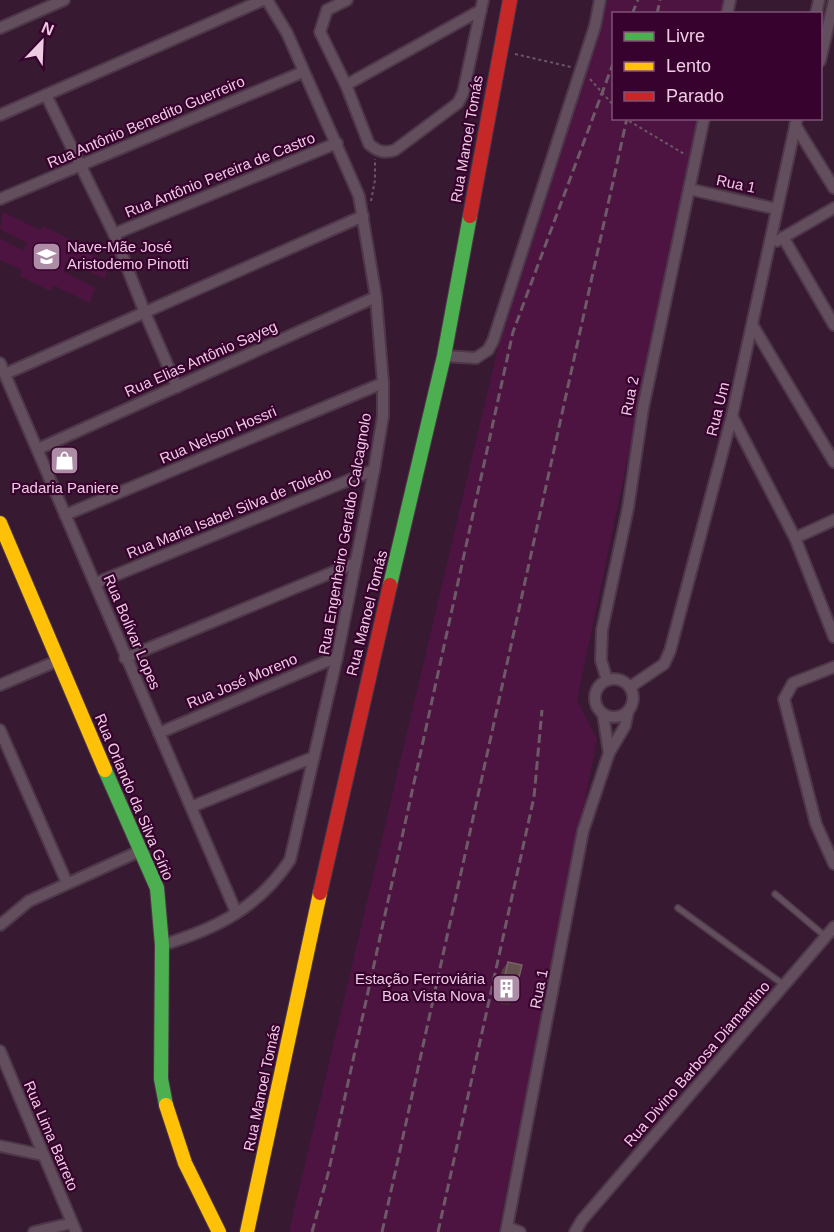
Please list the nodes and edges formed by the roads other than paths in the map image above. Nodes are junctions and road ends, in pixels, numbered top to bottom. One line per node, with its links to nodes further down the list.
1 (64, 0): 9 (street)
2 (265, 0): 11 (street, Rua Engenheiro Geraldo Calcagnolo); 13 (street)
3 (347, 0): 6 (street)
4 (510, 0): 32 (street, Rua Manoel Tomás)
5 (600, 0): 32 (street)
6 (324, 5): 12 (street)
7 (482, 5): 12 (street); 12 (street)
8 (833, 9): 10 (street)
9 (0, 28)
10 (822, 53)
11 (303, 72): 17 (street, Rua Engenheiro Geraldo Calcagnolo); 18 (street, Rua Antônio Benedito Guerreiro)
12 (346, 85)
13 (46, 95): 14 (street); 18 (street)
14 (0, 115)
15 (704, 120): 20 (street, Rua 2)
16 (796, 122): 19 (street); 23 (street, Rua Um)
17 (337, 143): 24 (street, Rua Engenheiro Geraldo Calcagnolo); 25 (street, Rua Antônio Pereira de Castro)
18 (82, 165): 21 (street, Rua Antônio Benedito Guerreiro); 25 (street)
19 (834, 188)
20 (689, 189): 23 (street, Rua 1); 52 (street, Rua 2)
21 (0, 199)
22 (834, 208): 26 (street)
23 (777, 209): 27 (street, Rua Um)
24 (363, 216): 28 (street, Rua Engenheiro Geraldo Calcagnolo); 29 (street)
25 (114, 234): 29 (street)
26 (783, 237): 27 (street); 30 (street)
27 (771, 244): 31 (street, Rua Um)
28 (376, 297): 35 (street, Rua Engenheiro Geraldo Calcagnolo); 36 (street, Rua Elias Antônio Sayeg)
29 (145, 313): 34 (street); 36 (street)
30 (834, 325)
31 (753, 326): 37 (street, Rua Um); 39 (street)
32 (444, 356): 80 (street, Rua Manoel Tomás)
33 (0, 363): 34 (street, Rua Bolívar Lopes)
34 (5, 374): 38 (street, Rua Bolívar Lopes)
35 (383, 383): 40 (street, Rua Engenheiro Geraldo Calcagnolo); 41 (street, Rua Nelson Hossri)
36 (177, 387): 38 (street, Rua Elias Antônio Sayeg)
37 (732, 416): 44 (street); 54 (street, Rua Um)
38 (38, 449): 41 (street, Rua Bolívar Lopes)
39 (834, 462)
40 (374, 470): 45 (street, Rua Engenheiro Geraldo Calcagnolo); 46 (street, Rua Maria Isabel Silva de Toledo)
41 (65, 515): 46 (street, Rua Bolívar Lopes)
42 (834, 520): 44 (street)
43 (0, 523): 50 (street, Rua Orlando da Silva Gírio)
44 (795, 538): 47 (street)
45 (355, 563): 48 (street, Rua Engenheiro Geraldo Calcagnolo); 49 (street)
46 (96, 584): 49 (street, Rua Bolívar Lopes)
47 (834, 637)
48 (337, 657): 58 (street, Rua José Moreno); 60 (street, Rua Engenheiro Geraldo Calcagnolo)
49 (125, 658): 58 (street, Rua Bolívar Lopes)
50 (57, 661): 53 (street); 62 (street, Rua Orlando da Silva Gírio)
51 (834, 667): 63 (street)
52 (607, 680): 54 (street); 56 (street)
53 (0, 685)
54 (630, 687): 55 (street)
55 (628, 712): 56 (street); 59 (street, Rua 1)
56 (603, 714): 59 (street, Rua 1)
57 (0, 730): 64 (street)
58 (159, 733): 61 (street, Rua Bolívar Lopes)
59 (609, 753): 77 (street, Rua 1)
60 (314, 757): 61 (street); 67 (street, Rua Engenheiro Geraldo Calcagnolo)
61 (191, 807): 67 (street, Rua Bolívar Lopes)
62 (140, 851): 64 (street); 71 (street, Rua Orlando da Silva Gírio)
63 (834, 864)
64 (67, 883): 68 (street)
65 (774, 894): 70 (lane)
66 (678, 908): 72 (lane)
67 (236, 912): 71 (street, Rua Engenheiro Geraldo Calcagnolo)
68 (0, 925)
69 (834, 927): 70 (street, Rua Divino Barbosa Diamantino)
70 (825, 937): 72 (street, Rua Divino Barbosa Diamantino)
71 (162, 945): 79 (street, Rua Orlando da Silva Gírio)
72 (785, 986): 82 (street, Rua Divino Barbosa Diamantino)
73 (0, 1051): 75 (street, Rua Lima Barreto)
74 (0, 1146): 75 (street)
75 (43, 1155): 76 (street, Rua Lima Barreto)
76 (74, 1227): 78 (street)
77 (506, 1230): 81 (street)
78 (34, 1232)
79 (219, 1232)
80 (247, 1232)
81 (520, 1232)
82 (575, 1232)

